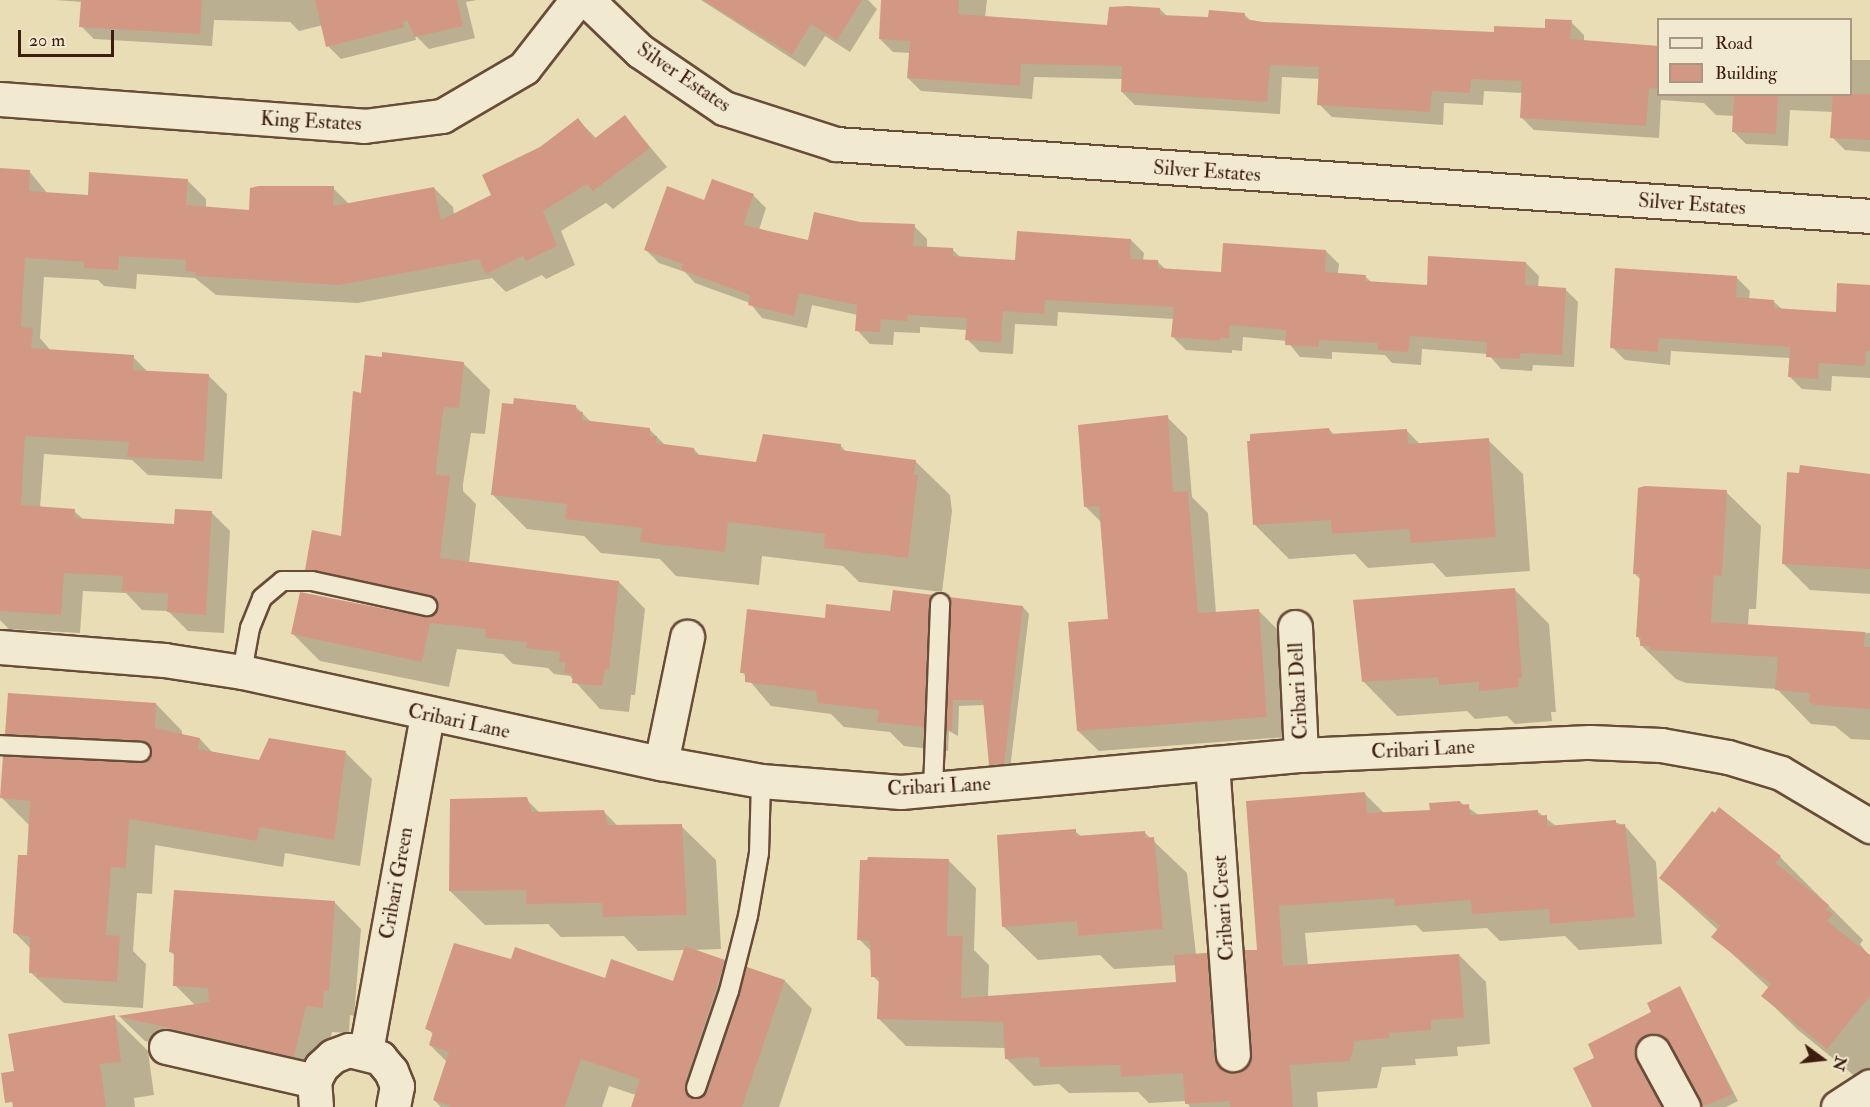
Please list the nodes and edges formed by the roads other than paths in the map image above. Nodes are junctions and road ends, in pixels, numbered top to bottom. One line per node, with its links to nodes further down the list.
1 (577, 0): 3 (street, King Estates)
2 (587, 0): 4 (street, Silver Estates)
3 (0, 99)
4 (1870, 216)
5 (940, 603): 18 (lane)
6 (428, 606): 10 (lane)
7 (1295, 627): 14 (street, Cribari Dell)
8 (687, 637): 15 (street)
9 (0, 648): 10 (street, Cribari Lane)
10 (242, 672): 11 (street, Cribari Lane)
11 (427, 715): 15 (street, Cribari Lane); 21 (street, Cribari Green)
12 (0, 745): 13 (lane)
13 (141, 752)
14 (1301, 755): 16 (street, Cribari Lane); 19 (street, Cribari Lane)
15 (661, 763): 17 (street, Cribari Lane)
16 (1212, 763): 18 (street, Cribari Lane); 23 (street, Cribari Crest)
17 (761, 781): 18 (street, Cribari Lane); 25 (lane)
18 (933, 789)
19 (1870, 826)
20 (166, 1047): 26 (street)
21 (366, 1052): 26 (street); 27 (street)
22 (1653, 1052): 28 (street)
23 (1233, 1054)
24 (1870, 1086): 29 (street)
25 (696, 1088)
26 (315, 1094)
27 (398, 1106)
28 (1683, 1107)
29 (1838, 1107)

